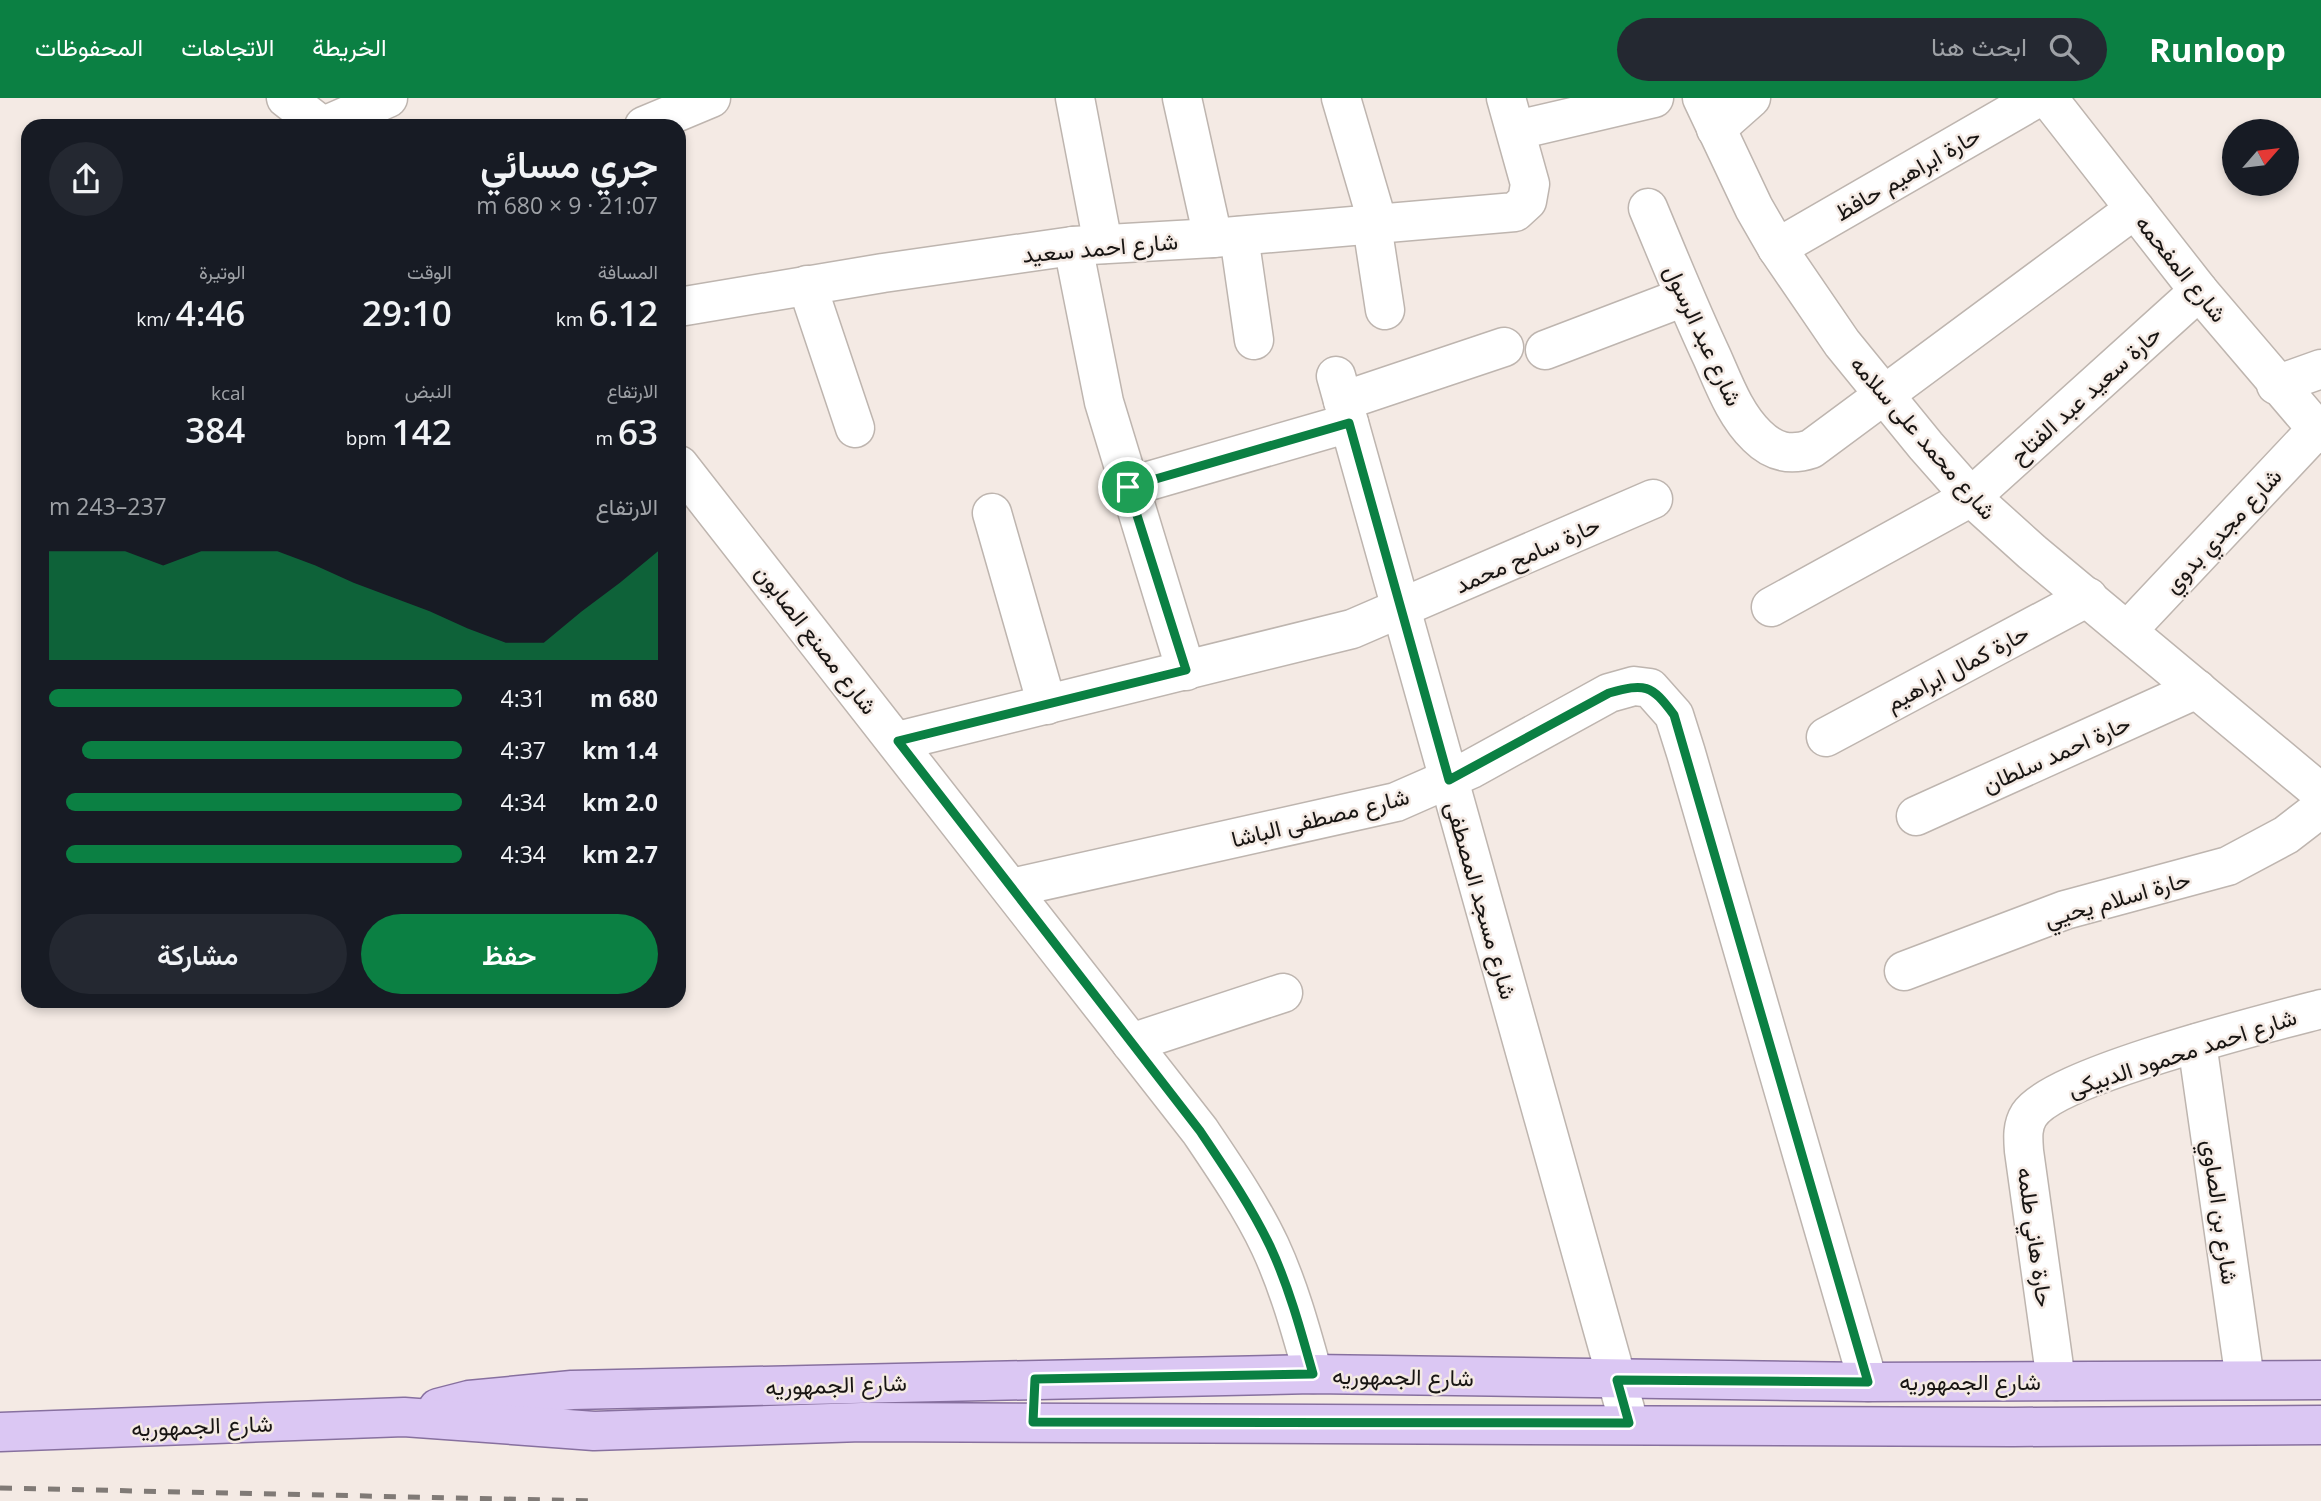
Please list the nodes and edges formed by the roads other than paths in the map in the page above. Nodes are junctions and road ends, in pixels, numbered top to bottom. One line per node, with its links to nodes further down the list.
1 (286, 98): 13 (street)
2 (388, 98): 14 (street)
3 (711, 98): 15 (street)
4 (1075, 98): 20 (street)
5 (1182, 98): 19 (street)
6 (1341, 98): 18 (street)
7 (1654, 98): 12 (street)
8 (1751, 98): 11 (street)
9 (2037, 98): 21 (street, حارة ابراهيم حافظ)
10 (2048, 98): 17 (street, شارع المفحمه)
11 (1709, 113): 21 (street, شارع محمد على سلامه)
12 (1511, 114): 18 (street, شارع احمد سعيد)
13 (314, 119)
14 (339, 119)
15 (661, 119)
16 (1648, 208): 24 (street, شارع عبد الرسول)
17 (2135, 209): 23 (street, شارع المفحمه); 32 (street, شارع عبد الرسول)
18 (1375, 225): 19 (street, شارع احمد سعيد); 26 (street)
19 (1226, 237): 20 (street, شارع احمد سعيد); 27 (street)
20 (1088, 245): 22 (street, شارع احمد سعيد); 37 (street)
21 (1777, 248): 32 (street, شارع محمد على سلامه)
22 (807, 285): 25 (street, شارع احمد سعيد); 34 (street)
23 (2199, 291): 31 (street, شارع المفحمه); 38 (street, حارة سعيد عبد الفتاح)
24 (1684, 297): 29 (street); 32 (street, شارع عبد الرسول)
25 (686, 306)
26 (1385, 310)
27 (1254, 340)
28 (1504, 347): 33 (street)
29 (1545, 350)
30 (2321, 369): 31 (street)
31 (2277, 385): 35 (street, شارع المفحمه)
32 (1883, 396): 38 (street, شارع محمد على سلامه)
33 (1343, 400): 37 (street); 43 (street, شارع مسجد المصطفى)
34 (855, 428)
35 (2319, 432): 44 (street, شارع مجدي بدوي)
36 (686, 474): 49 (street, شارع مصنع الصابون)
37 (1128, 487): 45 (street)
38 (1971, 497): 41 (street, شارع محمد على سلامه); 42 (street, حارة سعيد عبد الفتاح)
39 (1653, 499): 43 (street, حارة سامح محمد)
40 (992, 513): 47 (street)
41 (2088, 597): 44 (street, شارع محمد على سلامه); 48 (street, حارة كمال ابراهيم)
42 (1771, 607)
43 (1401, 610): 45 (street, حارة سامح محمد); 50 (street, شارع مسجد المصطفى)
44 (2127, 631): 46 (street, شارع محمد على سلامه)
45 (1186, 670): 47 (street, حارة سامح محمد)
46 (2197, 690): 51 (street, شارع محمد على سلامه); 52 (street, حارة احمد سلطان)
47 (1047, 705): 49 (street, حارة سامح محمد)
48 (1826, 737)
49 (898, 741): 53 (street, شارع مصنع الصابون)
50 (1449, 780): 53 (street, شارع مصطفى الباشا); 62 (street, شارع مسجد المصطفى); 66 (street, شارع مصطفى الباشا)
51 (2320, 794): 54 (street, حارة اسلام يحيي)
52 (1916, 816)
53 (1011, 888): 57 (street, شارع مصنع الصابون)
54 (1904, 971)
55 (1283, 993): 57 (street)
56 (2321, 1009): 58 (street, شارع احمد محمود الدبيكى)
57 (1131, 1043): 60 (street, شارع مصنع الصابون)
58 (2197, 1043): 59 (street, شارع احمد محمود الدبيكى); 63 (street, شارع بن الصاوي)
59 (2044, 1100): 65 (street, حارة هاني طلمه)
60 (1313, 1374): 61 (main road, شارع الجمهوريه); 62 (main road, شارع الجمهوريه)
61 (1035, 1379): 67 (main road, شارع الجمهوريه); 68 (main road)
62 (1617, 1380): 66 (main road, شارع الجمهوريه); 69 (street, شارع مسجد المصطفى)
63 (2245, 1380): 64 (main road, شارع الجمهوريه); 65 (main road, شارع الجمهوريه)
64 (2321, 1380)
65 (2056, 1381): 66 (main road, شارع الجمهوريه)
66 (1868, 1382)
67 (404, 1417): 68 (main road, شارع الجمهوريه); 71 (main road, شارع الجمهوريه)
68 (1033, 1422): 69 (main road, شارع الجمهوريه)
69 (1629, 1423): 70 (main road, شارع الجمهوريه)
70 (2321, 1425)
71 (0, 1432)

